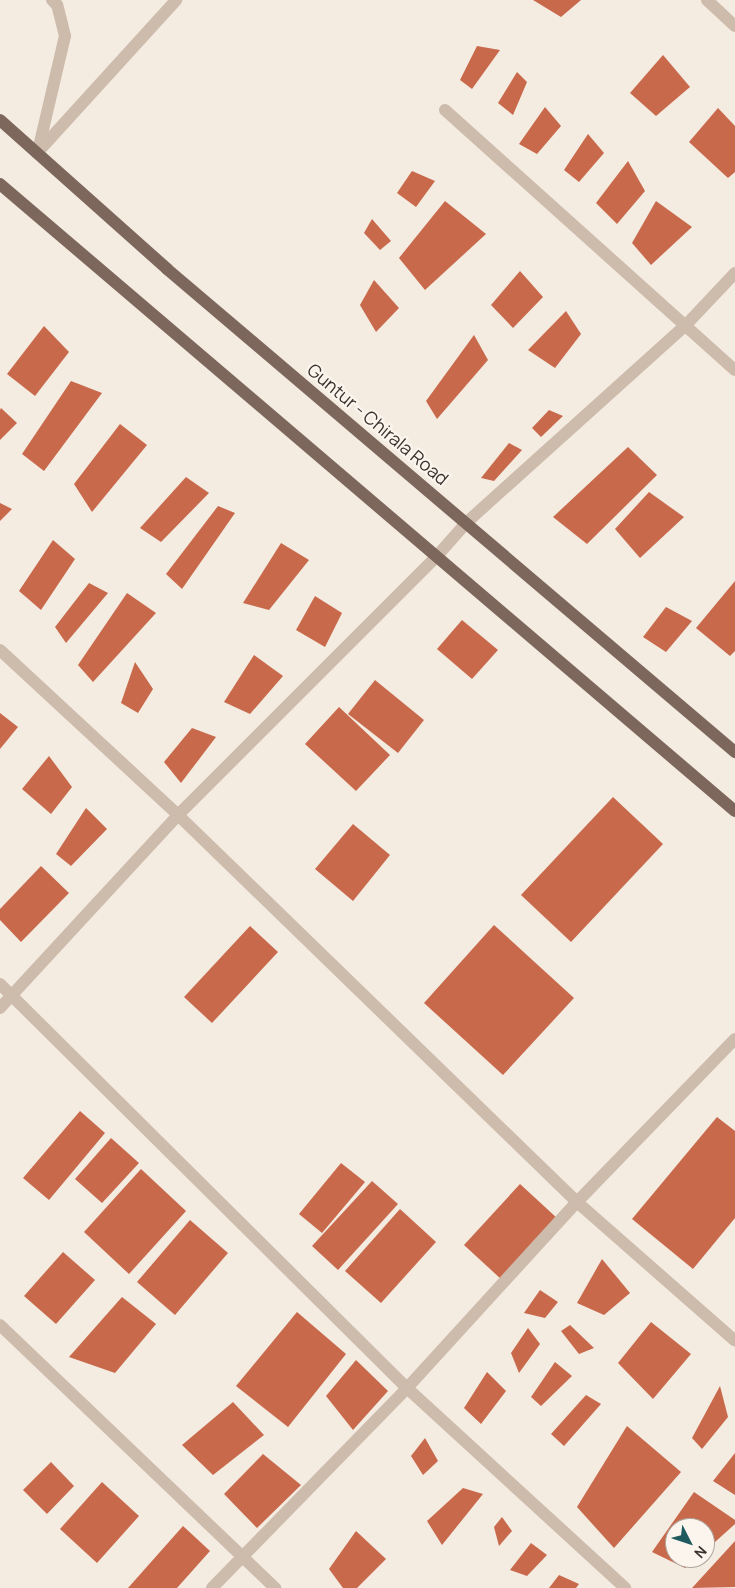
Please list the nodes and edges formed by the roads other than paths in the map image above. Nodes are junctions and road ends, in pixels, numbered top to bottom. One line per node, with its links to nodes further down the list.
1 (52, 0): 7 (street)
2 (176, 0): 7 (street)
3 (707, 0): 4 (street)
4 (735, 26)
5 (445, 110): 10 (street)
6 (0, 120): 7 (main road, Guntur - Chirala Road)
7 (38, 153): 12 (main road, Guntur - Chirala Road)
8 (0, 184): 13 (main road)
9 (735, 273): 10 (street)
10 (685, 326): 11 (street); 12 (street)
11 (735, 370)
12 (467, 522): 13 (street); 15 (main road, Guntur - Chirala Road)
13 (437, 556): 16 (main road); 17 (street)
14 (0, 650): 17 (street)
15 (735, 752)
16 (735, 812)
17 (178, 815): 19 (street); 22 (street)
18 (0, 984): 19 (street)
19 (13, 995): 20 (street); 25 (street)
20 (0, 1008)
21 (735, 1039): 22 (street)
22 (577, 1202): 24 (street); 25 (street)
23 (0, 1326): 26 (street)
24 (735, 1341)
25 (407, 1388): 26 (street); 29 (street)
26 (241, 1556): 27 (street); 28 (street)
27 (212, 1588)
28 (275, 1588)
29 (625, 1588)

